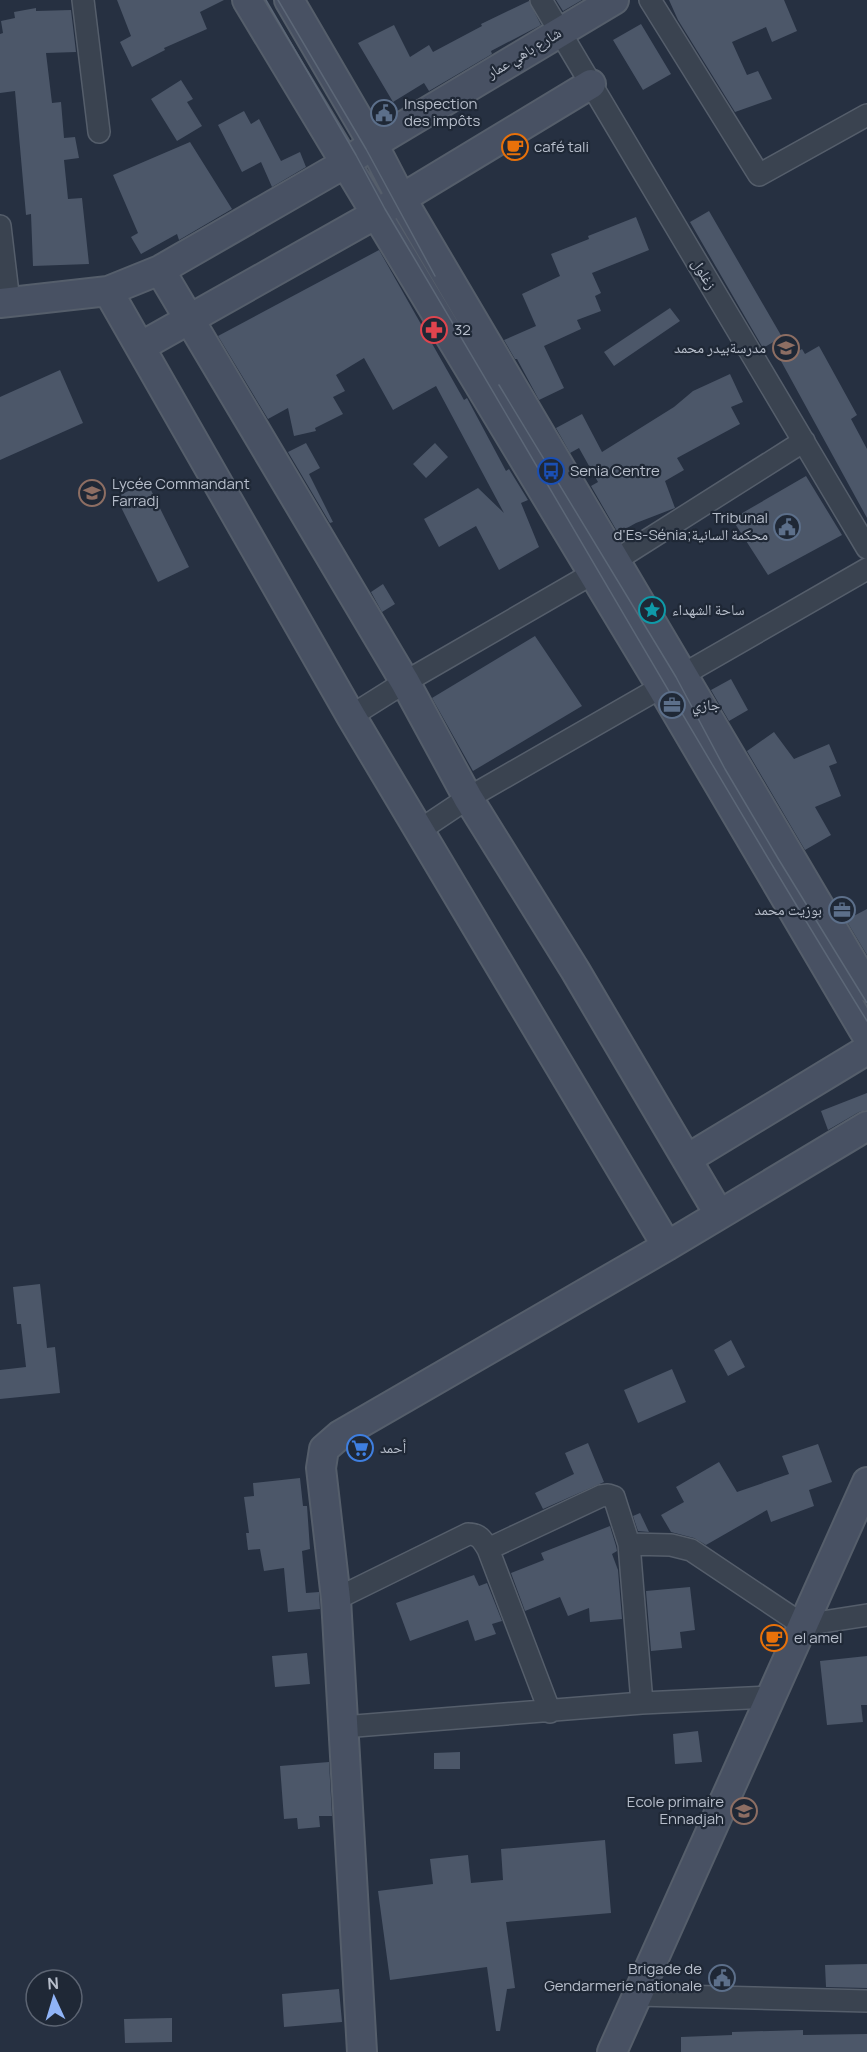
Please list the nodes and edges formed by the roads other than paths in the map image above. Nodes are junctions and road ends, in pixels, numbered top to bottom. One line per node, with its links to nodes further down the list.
1 (83, 0): 10 (street)
2 (247, 0): 12 (main road)
3 (289, 0): 11 (main road)
4 (541, 0): 7 (street, زغلول)
5 (614, 0): 7 (main road, شارع باهي عمار)
6 (650, 0): 9 (street)
7 (560, 32): 8 (street, زغلول); 11 (main road, شارع باهي عمار)
8 (591, 84): 13 (main road); 21 (street, زغلول)
9 (867, 114)
10 (99, 132)
11 (373, 144): 12 (main road, شارع باهي عمار); 13 (main road)
12 (344, 164): 14 (main road); 16 (main road, شارع باهي عمار)
13 (401, 198): 14 (main road); 23 (main road)
14 (376, 214): 19 (main road); 23 (main road)
15 (0, 226): 18 (street)
16 (160, 270): 17 (main road, شارع باهي عمار); 19 (main road)
17 (108, 291): 18 (main road, شارع باهي عمار); 20 (main road)
18 (4, 302)
19 (189, 320): 20 (main road); 26 (main road)
20 (140, 347): 27 (main road)
21 (804, 441): 22 (street, زغلول); 23 (street)
22 (867, 548)
23 (604, 567): 25 (main road); 26 (street)
24 (867, 569): 25 (street)
25 (671, 680): 28 (street); 30 (main road); 31 (main road)
26 (405, 682): 27 (street); 28 (main road)
27 (351, 716): 29 (main road)
28 (468, 798): 29 (street); 34 (main road)
29 (420, 830): 36 (main road)
30 (867, 987)
31 (867, 1036)
32 (867, 1050): 34 (main road)
33 (867, 1126): 35 (main road)
34 (687, 1159): 35 (main road)
35 (718, 1214): 36 (main road)
36 (667, 1246): 40 (main road)
37 (867, 1482): 42 (main road)
38 (629, 1544): 39 (street); 42 (street); 44 (street)
39 (488, 1549): 40 (street); 45 (street)
40 (336, 1599): 46 (main road)
41 (867, 1615): 42 (street)
42 (803, 1625): 43 (main road)
43 (771, 1697): 44 (street); 47 (main road)
44 (642, 1704): 45 (street)
45 (550, 1712): 46 (street)
46 (343, 1727): 49 (main road)
47 (637, 1995): 48 (street); 50 (main road)
48 (867, 2001)
49 (362, 2052)
50 (612, 2052)

